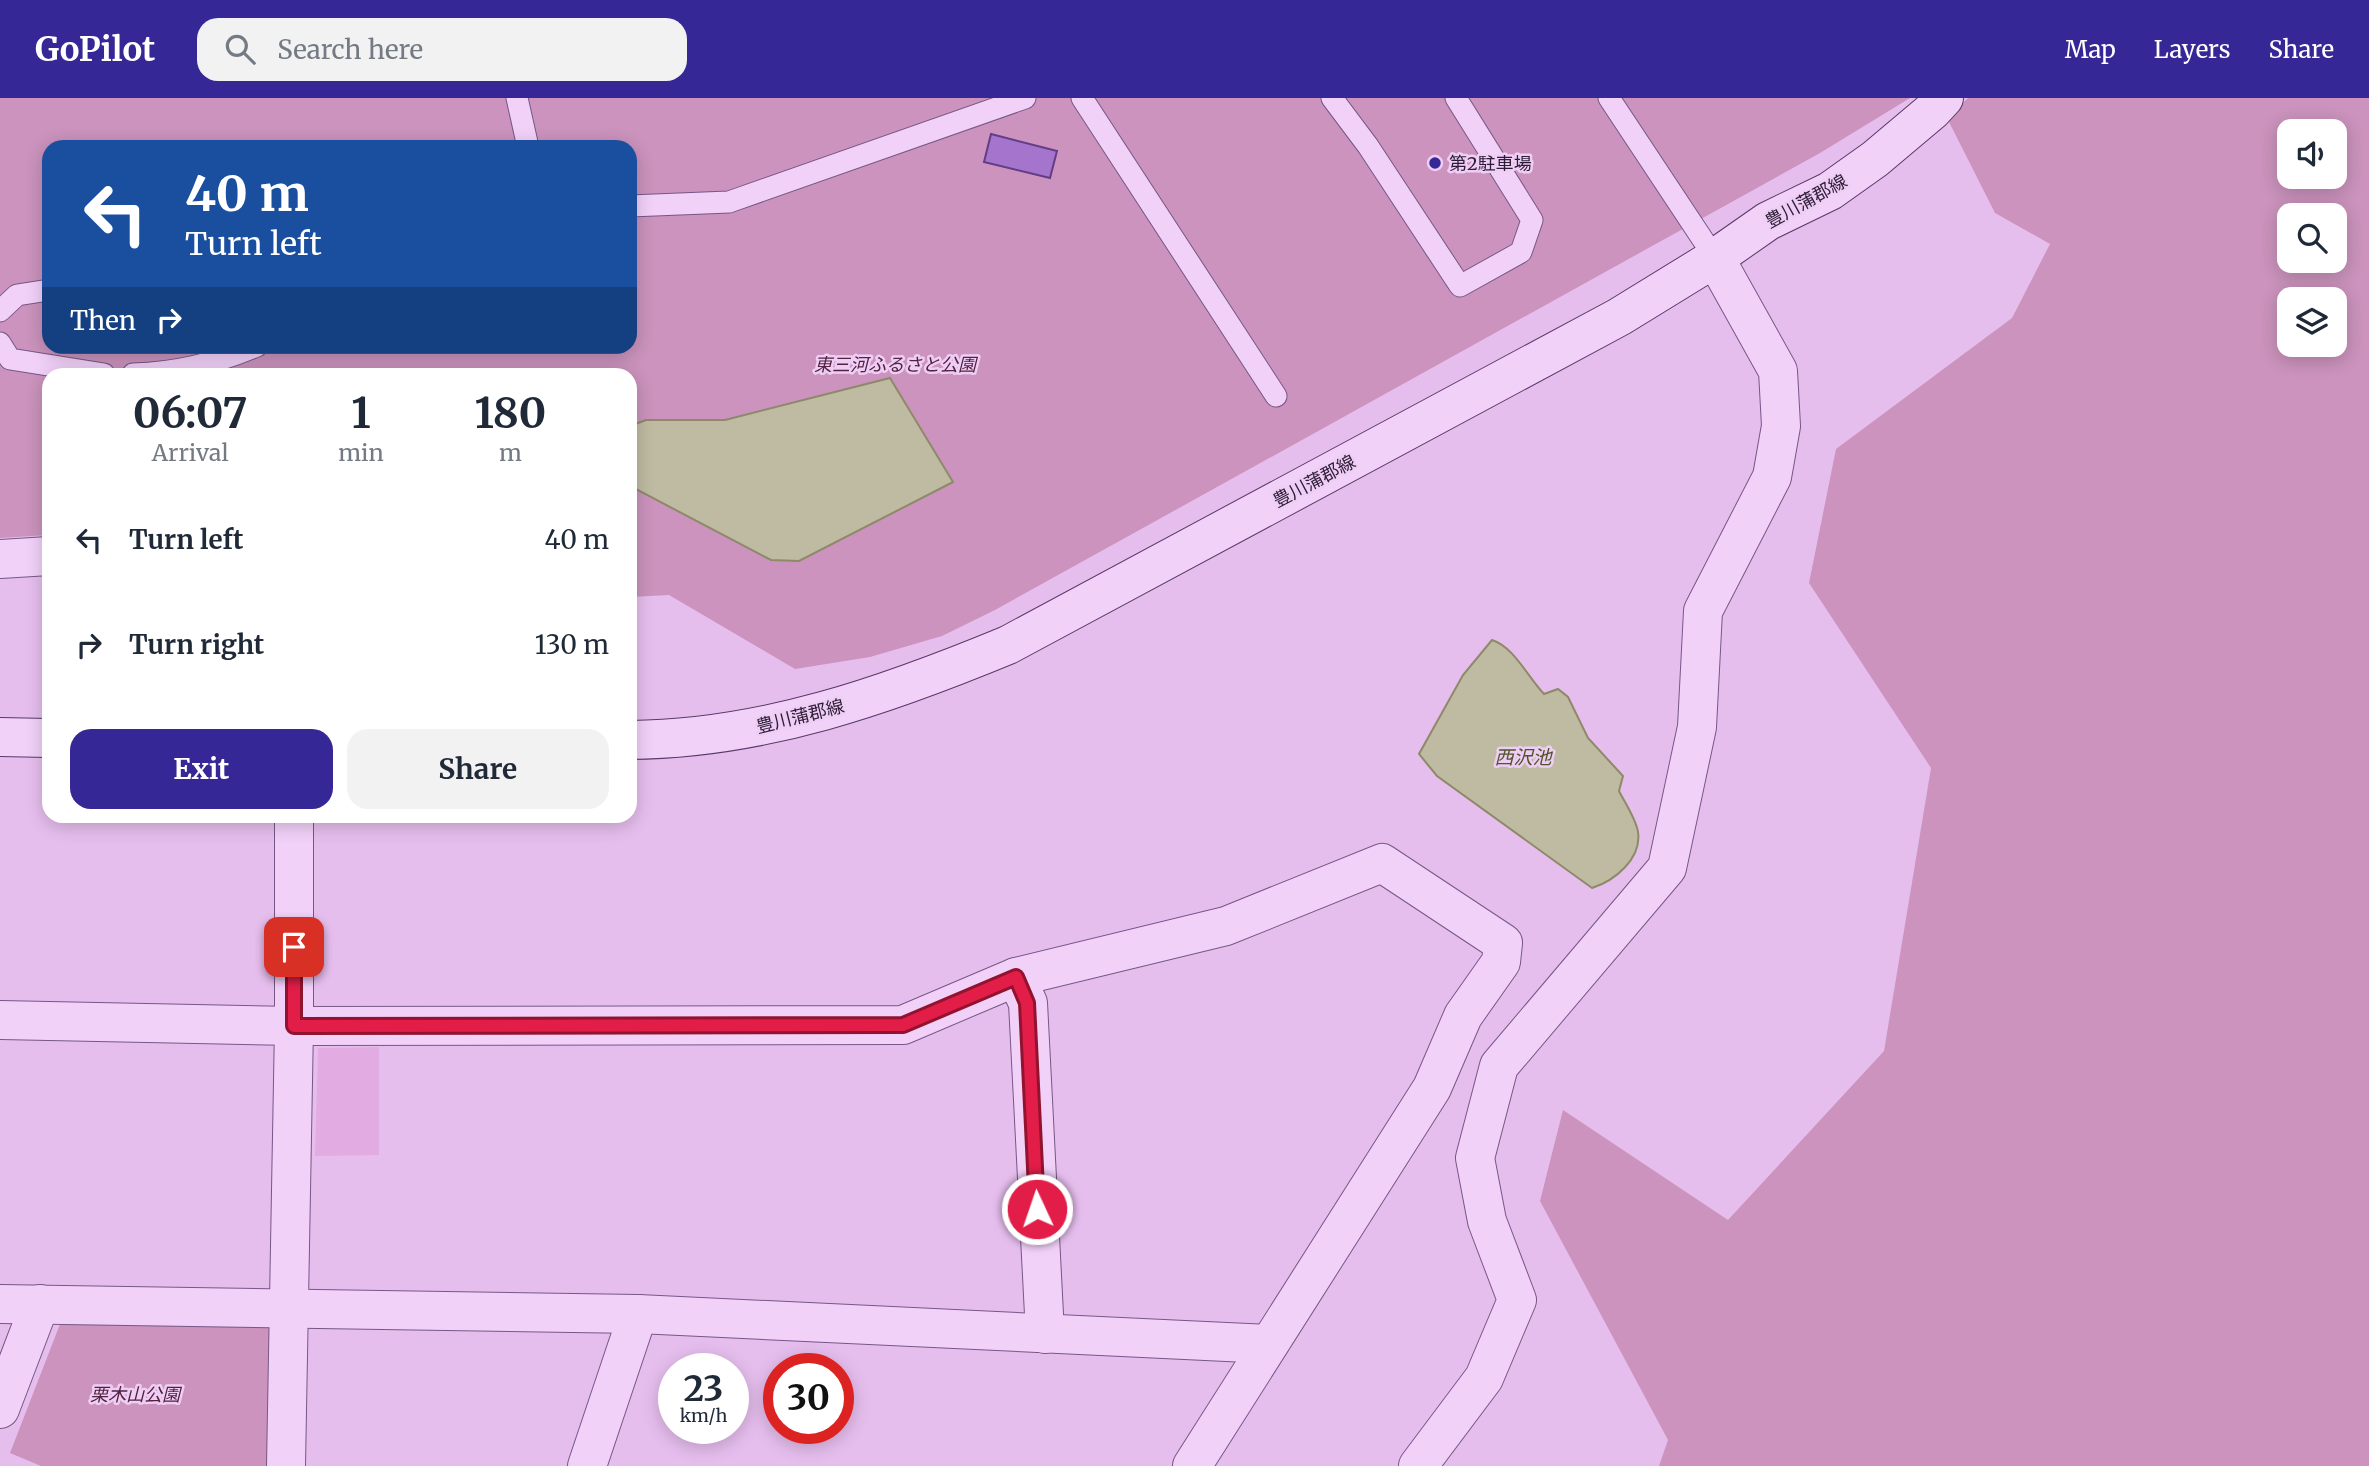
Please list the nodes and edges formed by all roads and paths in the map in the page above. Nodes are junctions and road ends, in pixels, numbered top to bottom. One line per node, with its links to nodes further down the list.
1 (517, 98): 8 (lane)
2 (1025, 98): 10 (lane)
3 (1082, 98): 19 (lane)
4 (1332, 98): 5 (lane)
5 (1456, 98)
6 (1609, 98): 12 (lane)
7 (1944, 98): 12 (street, 豊川蒲郡線)
8 (526, 140)
9 (637, 197): 10 (lane)
10 (660, 205): 11 (lane)
11 (637, 206)
12 (1715, 258): 24 (street, 豊川蒲郡線); 39 (street)
13 (42, 291): 14 (lane)
14 (0, 310)
15 (3, 352): 17 (lane)
16 (236, 354): 18 (lane)
17 (76, 368)
18 (188, 368)
19 (1276, 396)
20 (42, 556): 21 (street)
21 (0, 559)
22 (0, 737): 23 (street)
23 (42, 738)
24 (637, 739)
25 (294, 823): 28 (street)
26 (1016, 977): 28 (street); 33 (street); 34 (street)
27 (0, 1020): 28 (street)
28 (294, 1026): 31 (street)
29 (0, 1304): 30 (street)
30 (40, 1304): 31 (street); 35 (street)
31 (288, 1308): 32 (street); 36 (street)
32 (638, 1314): 33 (street); 37 (street)
33 (1045, 1334): 34 (street)
34 (1269, 1344): 38 (street)
35 (0, 1409)
36 (286, 1466)
37 (587, 1466)
38 (1192, 1466)
39 (1418, 1466)

